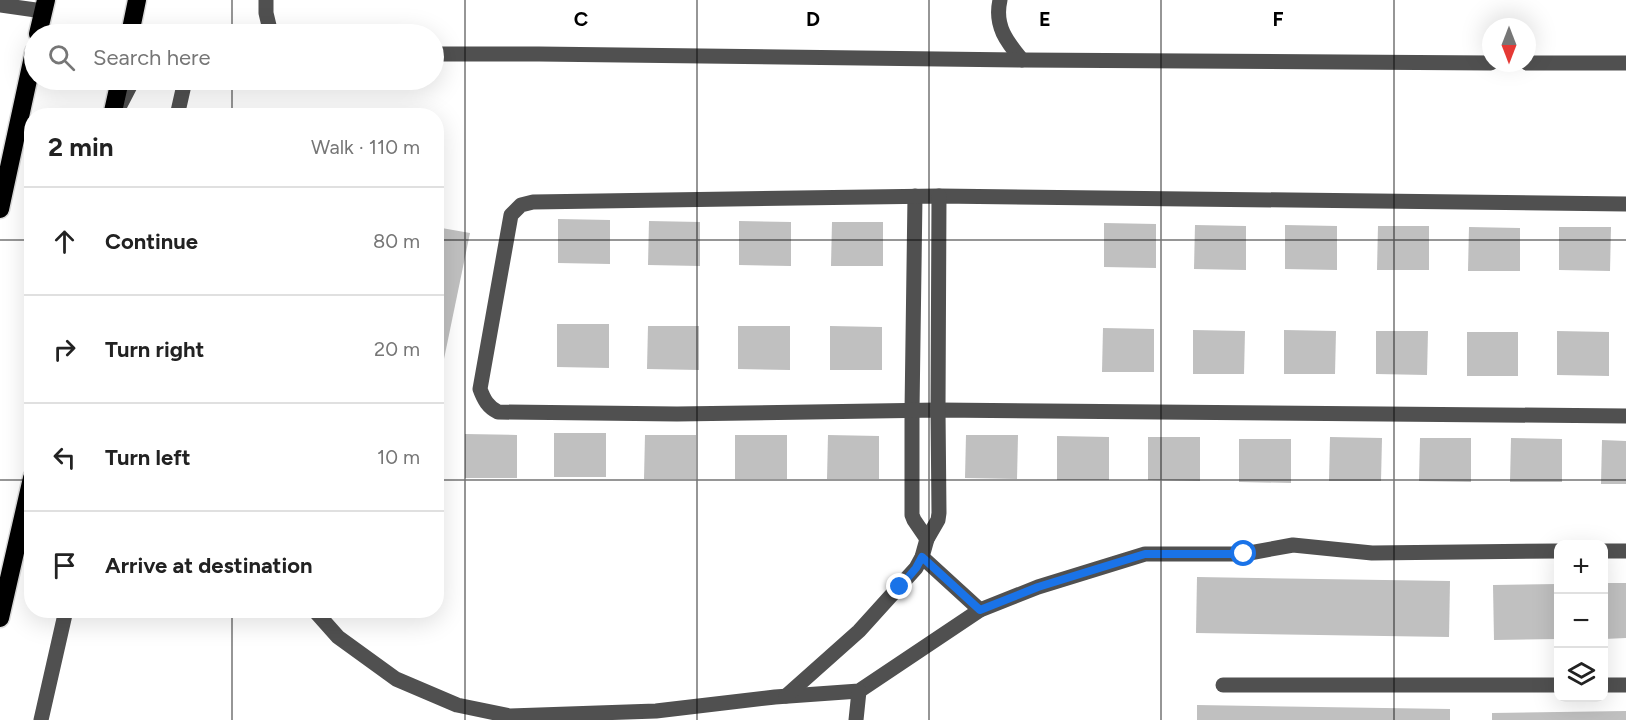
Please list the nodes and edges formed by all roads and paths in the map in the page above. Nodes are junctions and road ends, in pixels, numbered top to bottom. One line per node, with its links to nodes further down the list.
1 (137, 0): 7 (highway)
2 (266, 0): 8 (street)
3 (1000, 0): 10 (street)
4 (0, 4): 5 (street)
5 (45, 6): 6 (highway)
6 (40, 24)
7 (132, 24)
8 (269, 24)
9 (444, 54): 10 (street)
10 (1022, 60): 11 (street)
11 (1482, 63)
12 (1536, 63): 13 (street)
13 (1626, 63)
14 (26, 90): 24 (highway)
15 (118, 90): 18 (highway)
16 (127, 90): 19 (street)
17 (183, 90): 20 (street)
18 (115, 108)
19 (117, 108)
20 (179, 108)
21 (915, 196): 22 (street); 26 (street); 26 (street)
22 (939, 196): 23 (street); 25 (street)
23 (1626, 204)
24 (0, 209)
25 (938, 410): 26 (street); 27 (street); 29 (street)
26 (912, 411): 29 (street)
27 (1626, 416)
28 (24, 513): 35 (highway)
29 (927, 539): 33 (street)
30 (1554, 551): 34 (street)
31 (1608, 551): 32 (street)
32 (1626, 551)
33 (922, 557): 34 (street); 43 (street)
34 (980, 610): 42 (street)
35 (0, 618)
36 (64, 618): 44 (street)
37 (321, 618): 43 (street)
38 (1223, 685): 39 (street)
39 (1554, 685)
40 (1608, 685): 41 (street)
41 (1626, 685)
42 (859, 691): 43 (street); 45 (street)
43 (786, 696)
44 (41, 720)
45 (856, 720)

